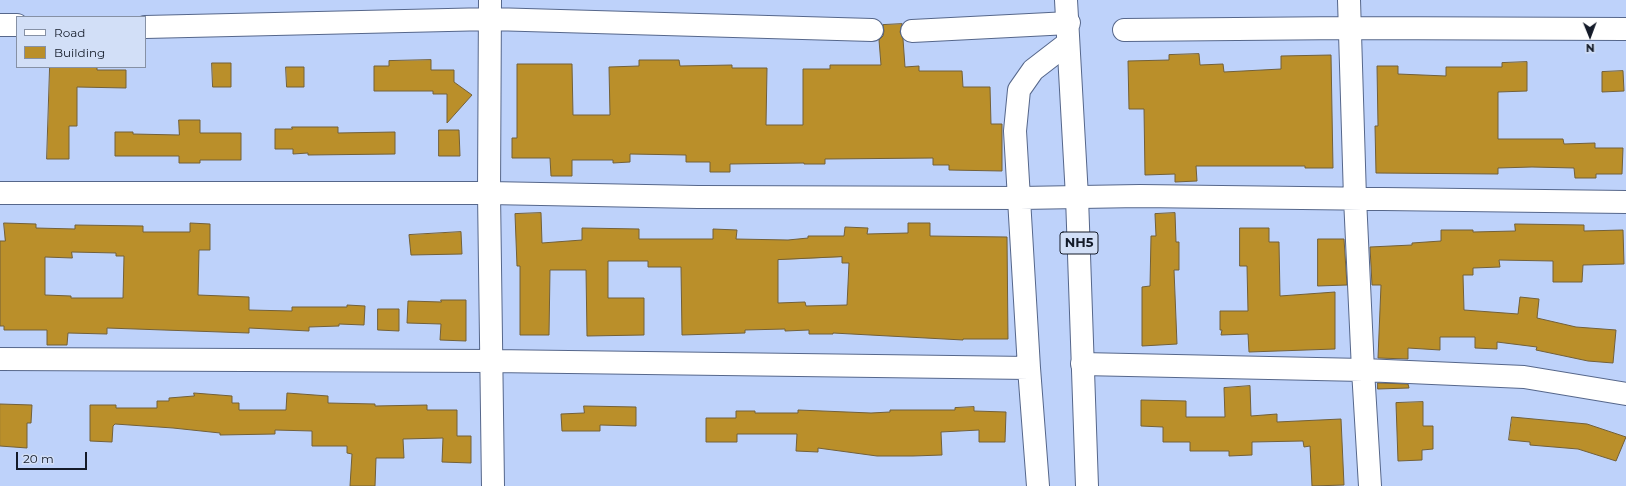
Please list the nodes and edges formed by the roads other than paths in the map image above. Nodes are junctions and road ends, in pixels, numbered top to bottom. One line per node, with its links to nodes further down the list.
1 (1066, 0): 12 (main road, NH5)
2 (1349, 0): 7 (main road)
3 (490, 10): 6 (main road); 9 (main road); 14 (main road)
4 (0, 25): 5 (main road)
5 (16, 25)
6 (146, 26)
7 (1349, 28): 8 (main road); 10 (main road); 17 (main road)
8 (1626, 29)
9 (872, 30)
10 (1124, 30)
11 (912, 31): 12 (main road)
12 (1069, 33): 15 (main road, NH5); 16 (main road)
13 (0, 193): 14 (main road)
14 (489, 193): 16 (main road); 20 (main road)
15 (1078, 197): 16 (main road); 17 (main road); 21 (main road, NH5)
16 (1020, 198): 22 (main road)
17 (1355, 198): 18 (main road); 23 (main road)
18 (1626, 202)
19 (0, 359): 20 (main road)
20 (492, 361): 22 (main road); 25 (main road)
21 (1082, 364): 23 (main road); 27 (main road, NH5)
22 (1029, 368): 26 (main road)
23 (1363, 370): 24 (main road); 28 (main road)
24 (1626, 394)
25 (493, 486)
26 (1038, 486)
27 (1087, 486)
28 (1370, 486)

